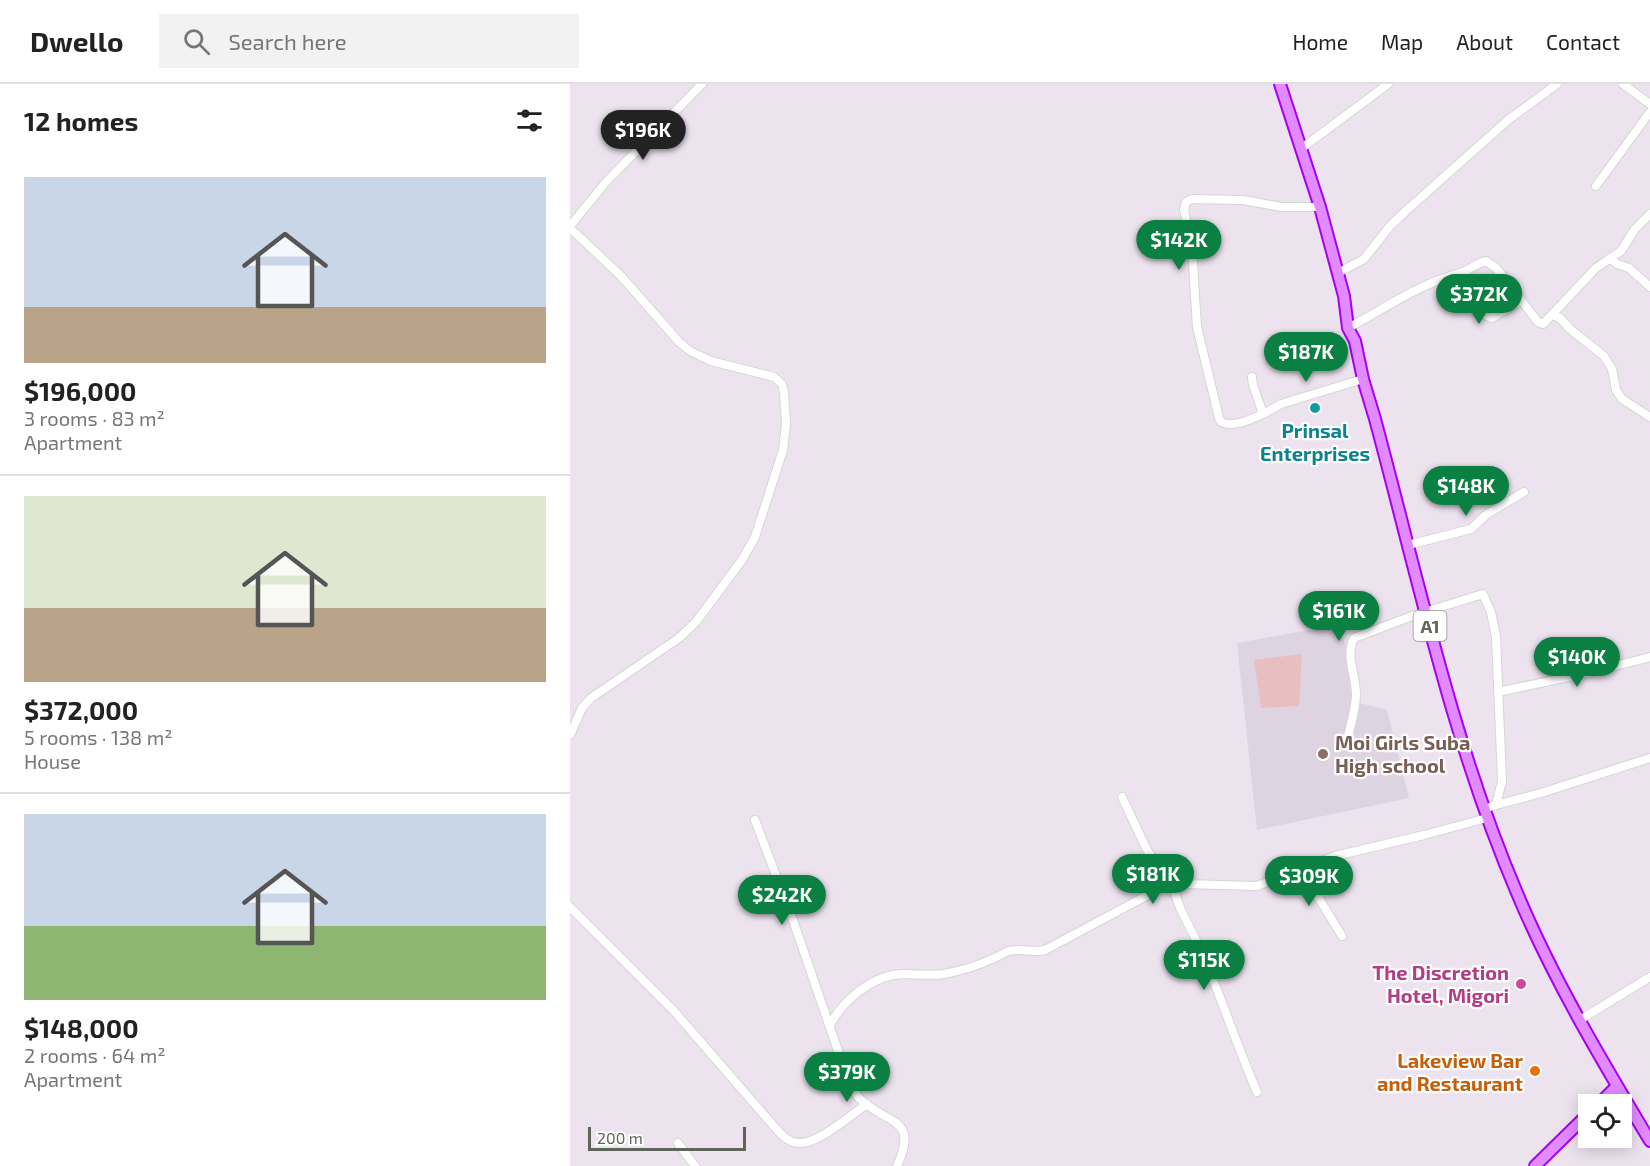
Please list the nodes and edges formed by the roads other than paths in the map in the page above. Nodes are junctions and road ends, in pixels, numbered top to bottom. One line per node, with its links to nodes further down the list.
1 (702, 84): 12 (street)
2 (1280, 84): 8 (highway, A1)
3 (1388, 84): 8 (street)
4 (1557, 84): 15 (street)
5 (1623, 84): 6 (street)
6 (1650, 104)
7 (1650, 112): 9 (street)
8 (1302, 148): 10 (highway, A1)
9 (1596, 186)
10 (1320, 207): 15 (highway, A1); 22 (street)
11 (1650, 214): 13 (street)
12 (570, 227): 29 (street)
13 (1610, 258): 16 (street); 18 (street)
14 (1462, 272): 17 (street); 17 (street); 19 (street)
15 (1338, 273): 19 (highway, A1)
16 (1650, 287)
17 (1520, 301): 18 (street)
18 (1553, 315): 23 (street)
19 (1348, 328): 21 (highway, A1)
20 (1252, 377): 22 (street)
21 (1363, 379): 22 (street); 25 (highway, A1)
22 (1263, 414)
23 (1650, 417)
24 (1524, 492): 25 (street)
25 (1408, 545): 26 (highway, A1)
26 (1426, 612): 28 (street); 30 (street); 34 (highway, A1)
27 (1650, 657): 28 (street)
28 (1498, 692): 33 (street)
29 (570, 735)
30 (1347, 741)
31 (1650, 758): 33 (street)
32 (1122, 797): 37 (street)
33 (1496, 804): 34 (street)
34 (1485, 813): 36 (street); 41 (highway, A1)
35 (755, 820): 42 (street)
36 (1305, 867): 37 (street); 39 (street)
37 (1171, 885): 42 (street); 44 (street)
38 (570, 907): 46 (street)
39 (1342, 936)
40 (1650, 977): 41 (street)
41 (1580, 1020): 43 (highway, A1)
42 (830, 1025): 46 (street)
43 (1617, 1086): 45 (highway); 48 (highway, A1)
44 (1257, 1092)
45 (1609, 1094)
46 (867, 1104): 51 (street)
47 (1578, 1124): 52 (highway)
48 (1648, 1135)
49 (678, 1143): 50 (street)
50 (695, 1166)
51 (897, 1166)
52 (1535, 1166)

